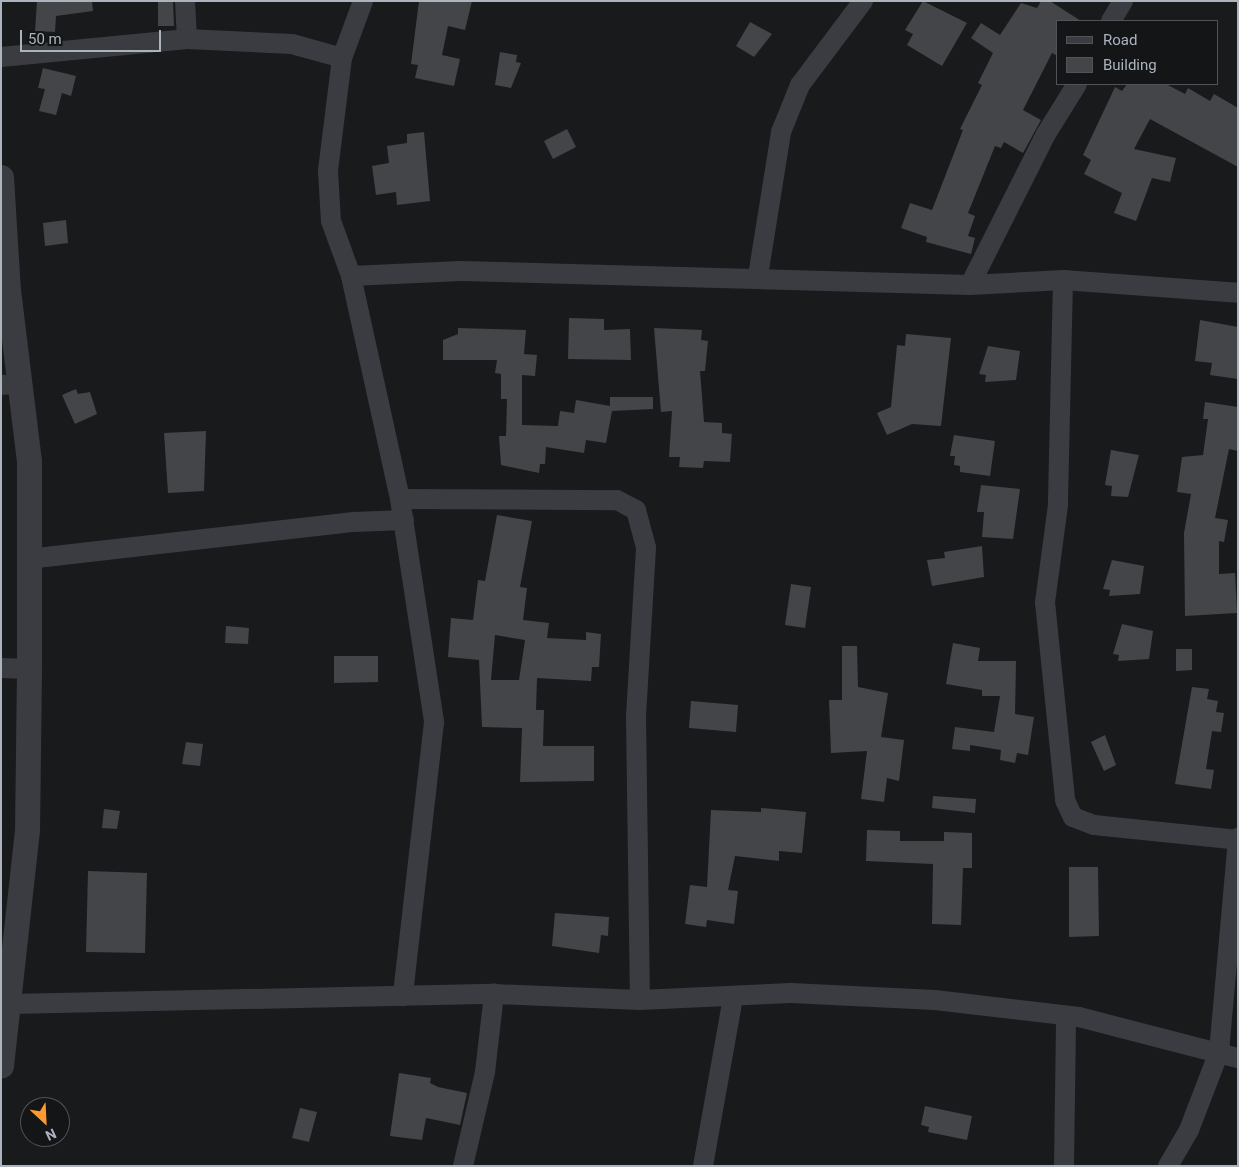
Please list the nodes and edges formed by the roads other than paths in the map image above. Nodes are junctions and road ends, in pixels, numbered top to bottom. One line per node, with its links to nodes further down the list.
1 (185, 1): 6 (street)
2 (363, 1): 8 (street)
3 (863, 1): 12 (street)
4 (1123, 1): 5 (street)
5 (1112, 20)
6 (187, 38): 7 (street); 8 (street)
7 (1, 57)
8 (342, 58): 11 (street)
9 (1076, 85): 14 (street)
10 (1, 177): 16 (street)
11 (352, 276): 12 (street); 17 (street)
12 (758, 276): 14 (street)
13 (1063, 280): 14 (street); 15 (street); 22 (street)
14 (970, 285)
15 (1238, 293)
16 (9, 385): 19 (street)
17 (400, 499): 18 (street); 26 (street)
18 (404, 520): 19 (street); 24 (street)
19 (28, 559): 21 (street)
20 (1, 668): 21 (street)
21 (29, 669): 27 (street)
22 (1238, 839): 29 (street)
23 (494, 994): 24 (street); 26 (street); 31 (street)
24 (403, 996): 27 (street)
25 (733, 997): 26 (street); 28 (street); 32 (street)
26 (640, 1000)
27 (10, 1004): 30 (street)
28 (1066, 1016): 29 (street); 33 (street)
29 (1228, 1055): 34 (street)
30 (1, 1066)
31 (463, 1166)
32 (703, 1166)
33 (1064, 1166)
34 (1168, 1166)

